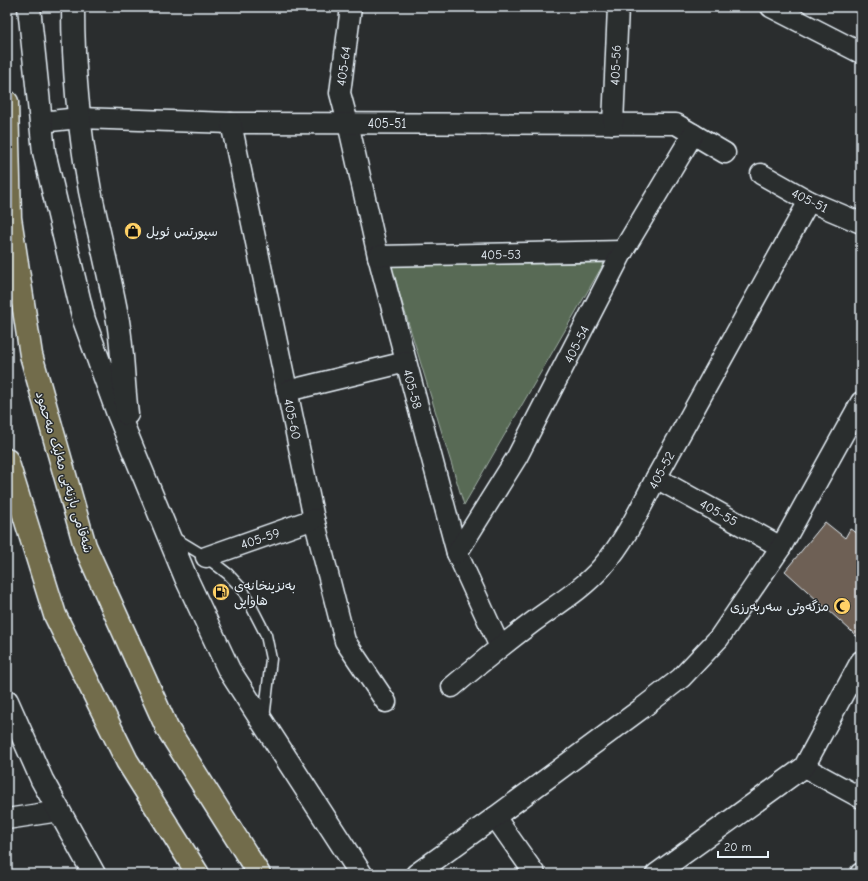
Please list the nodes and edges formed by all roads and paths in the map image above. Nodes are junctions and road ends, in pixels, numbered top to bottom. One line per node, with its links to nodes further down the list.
1 (29, 7): 9 (main road)
2 (73, 7): 8 (main road)
3 (351, 7): 11 (street, 405-64)
4 (618, 7): 12 (street, 405-56)
5 (771, 7): 6 (street)
6 (861, 53)
7 (7, 102): 44 (highway, شەقامی بازنەیی مەلیک مەحمود)
8 (79, 118): 9 (street, 405-51); 10 (street, 405-51); 23 (main road)
9 (41, 122): 23 (main road)
10 (231, 123): 11 (street, 405-51); 21 (street, 405-60)
11 (348, 123): 12 (street, 405-51); 19 (street, 405-58)
12 (613, 124): 13 (street, 405-51)
13 (693, 134): 14 (street, 405-51); 18 (street, 405-54)
14 (725, 153)
15 (761, 174): 16 (street, 405-51)
16 (809, 201): 17 (street, 405-51); 25 (street, 405-52)
17 (861, 223)
18 (623, 251): 19 (street, 405-53); 29 (street, 405-54)
19 (378, 256): 20 (street, 405-58)
20 (406, 362): 21 (street); 29 (street, 405-58)
21 (287, 391): 26 (street, 405-60)
22 (861, 402): 28 (street)
23 (131, 445): 27 (main road)
24 (7, 460): 43 (highway)
25 (656, 478): 28 (street, 405-55); 31 (street, 405-52)
26 (314, 519): 30 (street, 405-59); 35 (street, 405-60)
27 (168, 534): 30 (lane); 36 (main road)
28 (782, 547): 40 (street)
29 (457, 554): 31 (street, 405-58)
30 (206, 557): 36 (lane)
31 (500, 647): 33 (street, 405-52)
32 (861, 660): 37 (street)
33 (452, 687)
34 (7, 701): 39 (main road)
35 (386, 702)
36 (264, 723): 45 (main road)
37 (804, 767): 38 (street); 48 (street)
38 (861, 798)
39 (59, 811): 41 (street); 42 (main road)
40 (496, 817): 46 (street); 47 (street)
41 (7, 819)
42 (94, 874)
43 (198, 874)
44 (259, 874)
45 (361, 874)
46 (416, 874)
47 (535, 874)
48 (656, 874)

